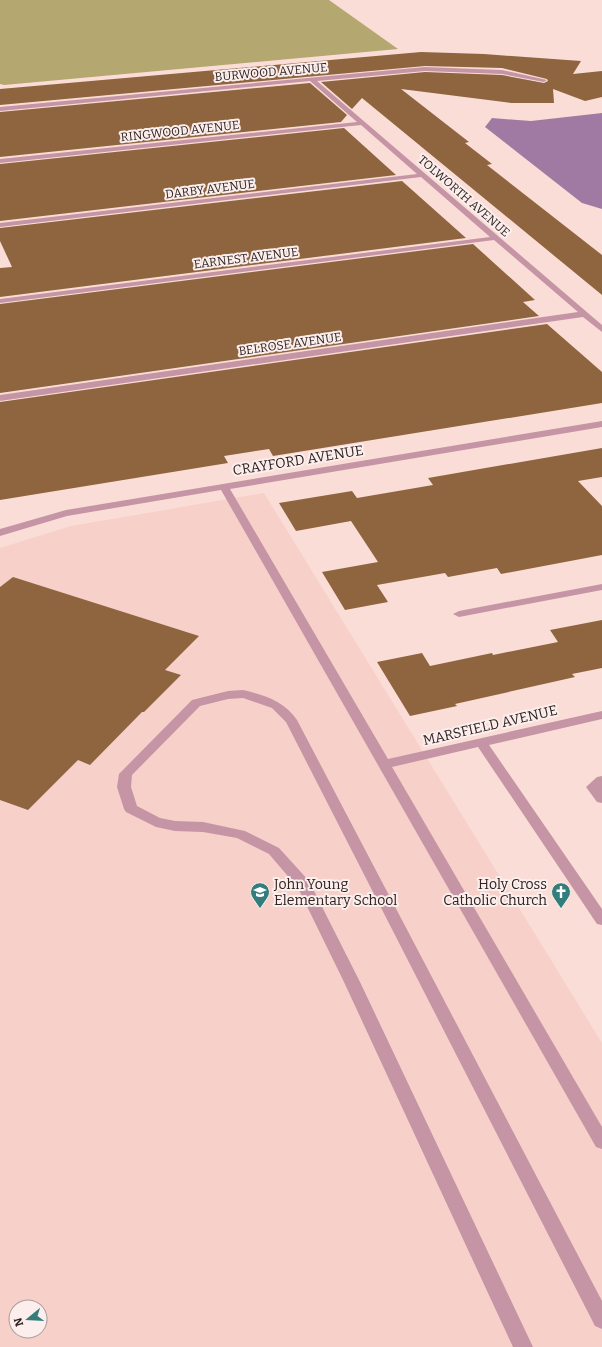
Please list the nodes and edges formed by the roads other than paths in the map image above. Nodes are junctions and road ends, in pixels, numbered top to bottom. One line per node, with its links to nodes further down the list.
1 (311, 79): 2 (street, BURWOOD AVENUE); 3 (street, BURWOOD AVENUE); 4 (street, TOLWORTH AVENUE)
2 (544, 80)
3 (0, 109)
4 (362, 123): 5 (street, RINGWOOD AVENUE); 6 (street, TOLWORTH AVENUE)
5 (0, 161)
6 (423, 175): 7 (street, DARBY AVENUE); 8 (street, TOLWORTH AVENUE)
7 (0, 225)
8 (496, 238): 9 (street, EARNEST AVENUE); 10 (street, TOLWORTH AVENUE)
9 (0, 301)
10 (584, 314): 11 (street, TOLWORTH AVENUE); 12 (street, BELROSE AVENUE)
11 (602, 329)
12 (0, 398)
13 (602, 424): 14 (street, CRAYFORD AVENUE)
14 (224, 487): 15 (street, CRAYFORD AVENUE); 20 (street)
15 (0, 533)
16 (602, 587): 17 (street)
17 (459, 614)
18 (602, 715): 19 (street, MARSFIELD AVENUE)
19 (481, 742): 20 (street, MARSFIELD AVENUE); 23 (street)
20 (384, 764): 24 (street)
21 (602, 780): 22 (street)
22 (602, 799)
23 (602, 920)
24 (602, 1142)
25 (602, 1320): 26 (street)
26 (523, 1347)

